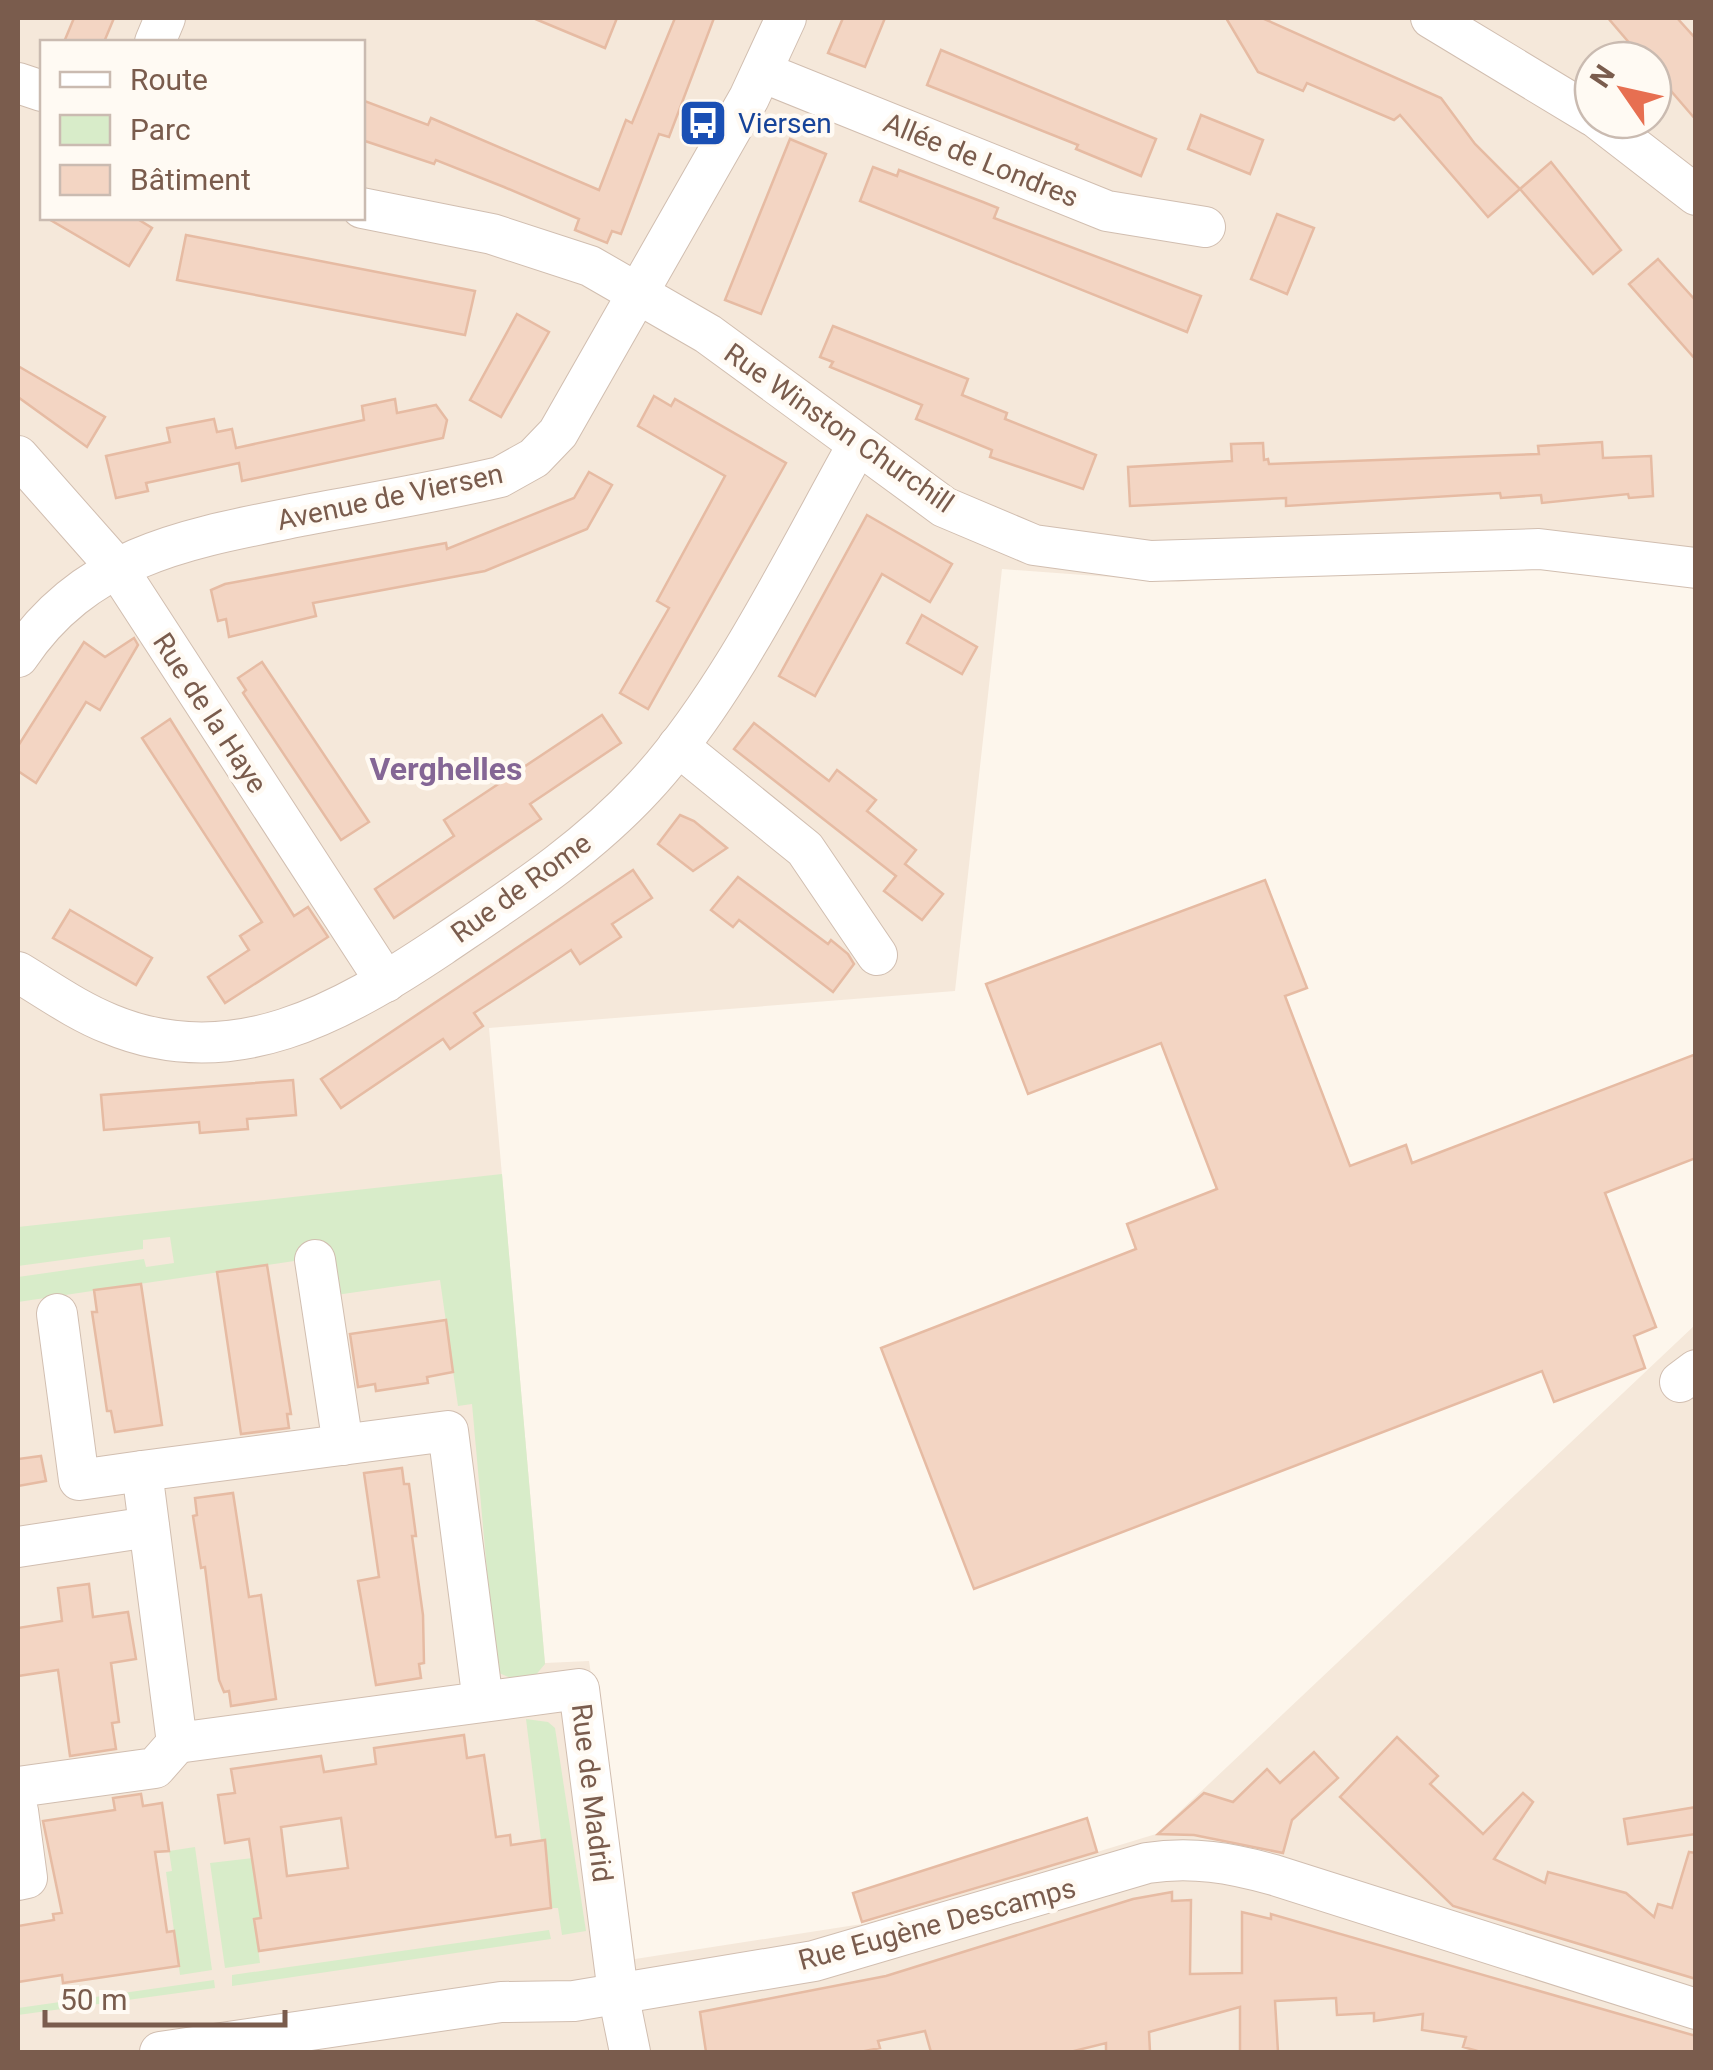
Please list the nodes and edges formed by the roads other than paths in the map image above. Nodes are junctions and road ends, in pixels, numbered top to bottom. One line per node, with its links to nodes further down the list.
1 (782, 18): 3 (street, Avenue de Viersen)
2 (1431, 18): 4 (street)
3 (762, 72): 8 (street, Allée de Londres); 9 (street, Avenue de Viersen)
4 (1573, 104)
5 (1625, 140): 6 (street)
6 (1696, 195)
7 (365, 209): 9 (street, Rue Winston Churchill)
8 (1206, 228)
9 (639, 292): 10 (street, Rue Winston Churchill); 12 (street, Avenue de Viersen)
10 (857, 446): 13 (street, Rue Winston Churchill); 15 (street, Rue de Rome)
11 (18, 456): 12 (street, Rue de la Haye)
12 (118, 568): 14 (street, Avenue de Viersen); 18 (street, Rue de la Haye)
13 (1696, 568)
14 (18, 657)
15 (678, 746): 16 (street); 18 (street, Rue de Rome)
16 (877, 955)
17 (18, 972): 18 (street, Rue de Rome)
18 (386, 982)
19 (315, 1260): 21 (street)
20 (57, 1314): 22 (street)
21 (342, 1445): 22 (street); 25 (street)
22 (142, 1472): 23 (street)
23 (149, 1528): 24 (street); 26 (street)
24 (18, 1546)
25 (483, 1702): 26 (street, Rue de Madrid); 30 (street, Rue de Madrid)
26 (177, 1742): 27 (street, Rue de Madrid)
27 (18, 1787)
28 (18, 1811): 29 (street)
29 (18, 1880)
30 (618, 1993): 31 (street, Rue Eugène Descamps); 32 (street, Rue Eugène Descamps); 33 (street)
31 (1696, 2009)
32 (160, 2052)
33 (630, 2052)

